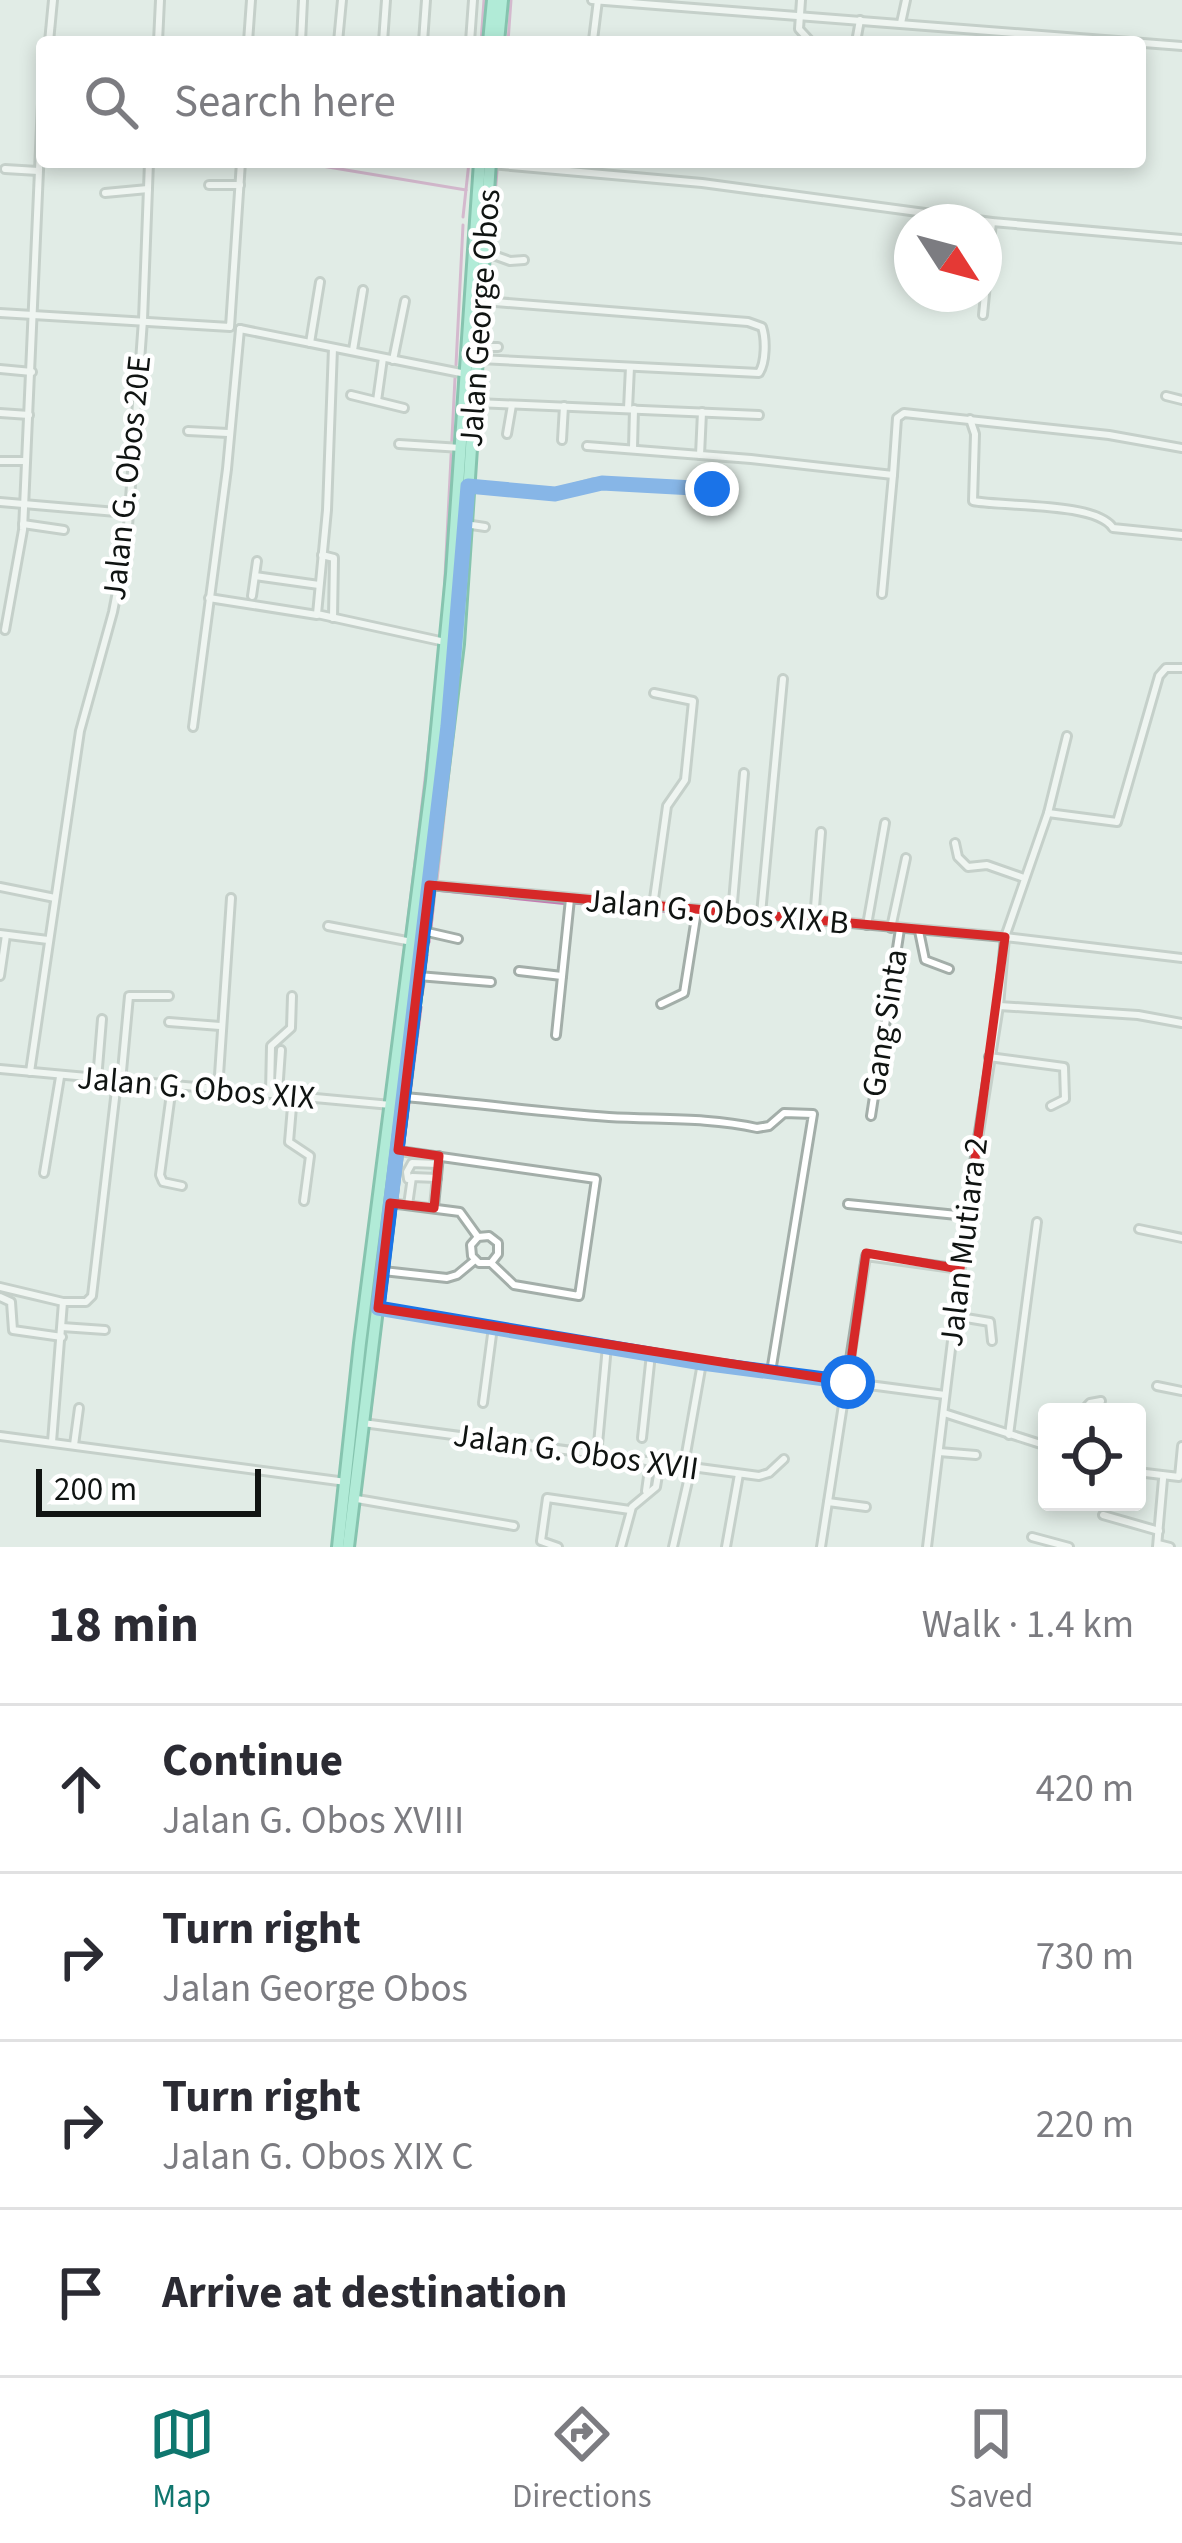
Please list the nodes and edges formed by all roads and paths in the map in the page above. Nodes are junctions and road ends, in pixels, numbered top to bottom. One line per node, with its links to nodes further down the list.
1 (52, 0): 17 (street)
2 (160, 0): 18 (street)
3 (250, 0): 19 (street)
4 (303, 0): 20 (street)
5 (342, 0): 21 (street)
6 (386, 0): 22 (street)
7 (426, 0): 23 (street)
8 (473, 0): 24 (street)
9 (493, 0): 24 (main road)
10 (502, 0): 24 (main road)
11 (595, 0): 14 (street); 25 (street)
12 (801, 0): 14 (street)
13 (906, 0): 16 (street)
14 (797, 15): 15 (street); 26 (street)
15 (860, 20): 16 (street); 27 (street)
16 (901, 22): 28 (street)
17 (49, 36)
18 (158, 36)
19 (248, 36)
20 (301, 36)
21 (339, 36)
22 (383, 36)
23 (424, 36)
24 (485, 36)
25 (592, 36)
26 (804, 36)
27 (857, 36)
28 (1065, 36)
29 (1146, 43): 30 (street)
30 (1182, 46)
31 (38, 168): 39 (street)
32 (149, 168): 43 (street, Jalan G. Obos 20E)
33 (241, 168): 42 (street)
34 (480, 168): 68 (main road, Jalan George Obos)
35 (490, 168): 48 (main road, Jalan George Obos)
36 (526, 168): 40 (street)
37 (554, 168): 40 (street)
38 (5, 169): 39 (street)
39 (38, 171): 55 (street)
40 (554, 172): 45 (street)
41 (208, 185): 42 (street)
42 (240, 185): 57 (street)
43 (148, 189): 44 (street); 56 (street, Jalan G. Obos 20E)
44 (105, 193)
45 (894, 209)
46 (1002, 223): 47 (street)
47 (1182, 239)
48 (485, 252): 49 (street); 53 (main road, Jalan George Obos)
49 (524, 260)
50 (320, 282): 58 (street)
51 (363, 290): 61 (street)
52 (405, 301): 64 (street)
53 (482, 301): 62 (main road, Jalan George Obos); 65 (street)
54 (0, 313): 55 (street)
55 (34, 315): 56 (street); 67 (street)
56 (143, 320): 57 (street); 102 (street, Jalan G. Obos 20E)
57 (235, 328): 58 (street); 84 (street)
58 (310, 343): 60 (street)
59 (498, 347): 62 (street)
60 (333, 348): 61 (street); 108 (street)
61 (353, 350): 63 (street)
62 (479, 353): 65 (street); 73 (main road, Jalan George Obos)
63 (383, 358): 64 (street); 72 (street)
64 (394, 360): 68 (street)
65 (630, 367): 77 (street)
66 (0, 369): 67 (street)
67 (32, 372): 80 (street)
68 (466, 374): 89 (main road, Jalan George Obos)
69 (351, 395): 72 (street)
70 (1166, 396): 71 (street)
71 (1182, 400)
72 (377, 401): 76 (street)
73 (476, 403): 74 (street); 96 (main road, Jalan George Obos)
74 (512, 405): 75 (street); 85 (street)
75 (564, 406): 77 (street); 86 (street)
76 (404, 408)
77 (631, 409): 78 (street); 91 (street)
78 (702, 412): 81 (street); 92 (street)
79 (0, 413): 80 (street)
80 (29, 415): 94 (street)
81 (759, 415)
82 (970, 419): 90 (street); 95 (street); 107 (street)
83 (188, 431): 84 (street)
84 (228, 433): 114 (street)
85 (507, 434)
86 (562, 440)
87 (398, 444): 89 (street)
88 (587, 446): 91 (street)
89 (460, 448): 118 (main road, Jalan George Obos)
90 (1182, 448)
91 (633, 449): 92 (street)
92 (700, 455): 95 (street)
93 (0, 461): 94 (street)
94 (27, 461): 99 (street)
95 (893, 476): 112 (street)
96 (468, 486): 97 (street); 100 (main road, Jalan George Obos)
97 (712, 489)
98 (0, 502): 99 (street)
99 (24, 503): 102 (street); 103 (street)
100 (466, 503): 101 (street); 104 (main road, Jalan George Obos)
101 (483, 506)
102 (129, 513): 133 (street, Jalan G. Obos 20E)
103 (23, 524): 106 (street); 117 (street)
104 (464, 524): 105 (street); 131 (main road, Jalan George Obos)
105 (485, 526)
106 (64, 530)
107 (1182, 535)
108 (322, 555): 111 (street); 116 (street)
109 (257, 561): 110 (street)
110 (255, 576): 111 (street); 113 (street)
111 (319, 585): 115 (street)
112 (882, 594)
113 (252, 596)
114 (208, 598): 115 (street); 122 (street)
115 (317, 615): 116 (street)
116 (333, 618): 118 (street)
117 (4, 630)
118 (445, 642): 150 (main road, Jalan George Obos)
119 (1182, 668): 125 (street)
120 (783, 679): 139 (street)
121 (653, 692): 136 (street)
122 (193, 727)
123 (1067, 736): 125 (street, Jalan Mutiara 2)
124 (744, 773): 138 (street)
125 (1048, 813): 130 (street, Jalan Mutiara 2)
126 (885, 823): 142 (street)
127 (821, 832): 140 (street)
128 (955, 842): 130 (street)
129 (906, 857): 143 (street, Gang Sinta)
130 (1024, 878): 147 (street, Jalan Mutiara 2)
131 (429, 885): 135 (street, Jalan G. Obos XIX B); 144 (main road, Jalan George Obos)
132 (0, 887): 133 (street)
133 (55, 898): 149 (street, Jalan G. Obos 20E)
134 (231, 898): 165 (street)
135 (570, 899): 136 (street, Jalan G. Obos XIX B); 156 (street)
136 (653, 906): 137 (street, Jalan G. Obos XIX B)
137 (697, 911): 138 (street, Jalan G. Obos XIX B); 160 (street)
138 (733, 914): 139 (street, Jalan G. Obos XIX B)
139 (761, 915): 140 (street, Jalan G. Obos XIX B)
140 (814, 920): 142 (street, Jalan G. Obos XIX B)
141 (328, 926): 150 (street)
142 (867, 926): 143 (street, Jalan G. Obos XIX B)
143 (895, 929): 145 (street, Jalan G. Obos XIX B); 181 (street, Gang Sinta)
144 (423, 931): 148 (street); 155 (main road, Jalan George Obos)
145 (919, 931): 147 (street, Jalan G. Obos XIX B); 152 (street)
146 (3, 934): 149 (street); 154 (street)
147 (1005, 937): 151 (street, Jalan G. Obos XIX B); 161 (street, Jalan Mutiara 2)
148 (458, 939)
149 (48, 940): 170 (street, Jalan G. Obos 20E)
150 (412, 942): 179 (main road, Jalan George Obos)
151 (1182, 958)
152 (949, 969)
153 (519, 971): 156 (street)
154 (0, 976)
155 (418, 976): 157 (street); 178 (main road, Jalan George Obos)
156 (562, 976): 166 (street)
157 (491, 982)
158 (292, 996): 176 (street)
159 (169, 997): 173 (street)
160 (661, 1004)
161 (999, 1006): 164 (street); 168 (street, Jalan Mutiara 2)
162 (102, 1019): 172 (street)
163 (169, 1022): 165 (street)
164 (1182, 1023)
165 (220, 1026): 175 (street)
166 (556, 1035)
167 (281, 1050): 176 (street)
168 (989, 1057): 180 (street); 193 (street, Jalan Mutiara 2)
169 (0, 1069): 170 (street, Jalan G. Obos XIX)
170 (30, 1072): 171 (street, Jalan G. Obos XIX)
171 (60, 1077): 172 (street, Jalan G. Obos XIX); 184 (street)
172 (97, 1080): 173 (street, Jalan G. Obos XIX)
173 (119, 1082): 174 (street, Jalan G. Obos XIX); 204 (street)
174 (172, 1086): 175 (street, Jalan G. Obos XIX); 187 (street)
175 (218, 1090): 176 (street, Jalan G. Obos XIX)
176 (274, 1093): 177 (street, Jalan G. Obos XIX)
177 (292, 1095): 179 (street, Jalan G. Obos XIX); 188 (street)
178 (408, 1097): 182 (main road, Jalan George Obos); 215 (street)
179 (391, 1105): 243 (main road, Jalan George Obos)
180 (1051, 1106)
181 (871, 1116)
182 (401, 1151): 183 (street); 189 (main road, Jalan George Obos)
183 (439, 1160): 185 (street); 186 (street); 199 (street)
184 (44, 1173)
185 (437, 1178): 186 (street); 192 (street)
186 (410, 1183): 191 (street)
187 (182, 1186)
188 (304, 1201)
189 (391, 1203): 191 (street); 201 (main road, Jalan George Obos)
190 (848, 1204): 193 (street)
191 (408, 1205): 192 (street)
192 (434, 1208): 196 (street)
193 (967, 1216): 200 (street, Jalan Mutiara 2)
194 (1037, 1222): 226 (street)
195 (1139, 1229): 197 (street)
196 (478, 1237): 198 (street); 199 (street)
197 (1182, 1238)
198 (476, 1260): 199 (street); 201 (street)
199 (491, 1262)
200 (960, 1269): 206 (street, Jalan Mutiara 2); 216 (street)
201 (386, 1271): 205 (main road, Jalan George Obos)
202 (0, 1287): 204 (street)
203 (0, 1297): 210 (street)
204 (62, 1302): 207 (street)
205 (378, 1308): 208 (street); 225 (main road, Jalan George Obos)
206 (954, 1316): 211 (street); 219 (street, Jalan Mutiara 2)
207 (62, 1327): 209 (street); 210 (street)
208 (493, 1327): 212 (street); 221 (street)
209 (105, 1330)
210 (62, 1336): 229 (street)
211 (992, 1341)
212 (607, 1346): 213 (street); 234 (street)
213 (651, 1354): 214 (street); 228 (street)
214 (702, 1363): 215 (street); 239 (street)
215 (771, 1372): 216 (street)
216 (848, 1382): 219 (street); 246 (street)
217 (1157, 1386): 218 (street)
218 (1182, 1391)
219 (945, 1395): 224 (street, Jalan Mutiara 2)
220 (1102, 1401): 222 (street)
221 (483, 1403)
222 (1090, 1403)
223 (79, 1408): 231 (street)
224 (944, 1413): 226 (street); 233 (street, Jalan Mutiara 2)
225 (363, 1423): 234 (street, Jalan G. Obos XVII); 245 (main road, Jalan George Obos)
226 (1009, 1435): 230 (street)
227 (0, 1436): 229 (street)
228 (642, 1438)
229 (52, 1442): 231 (street)
230 (1038, 1443)
231 (74, 1445): 243 (street)
232 (1182, 1446): 242 (street)
233 (939, 1452): 235 (street); 261 (street, Jalan Mutiara 2)
234 (597, 1455): 237 (street, Jalan G. Obos XVII)
235 (976, 1455)
236 (784, 1459): 240 (street, Jalan G. Obos XVII)
237 (650, 1462): 238 (street, Jalan G. Obos XVII); 244 (street)
238 (660, 1463): 239 (street, Jalan G. Obos XVII); 244 (street)
239 (687, 1467): 240 (street, Jalan G. Obos XVII); 258 (street)
240 (739, 1474): 259 (street)
241 (1146, 1474): 242 (street)
242 (1163, 1478): 251 (street)
243 (346, 1482): 254 (main road, Jalan George Obos)
244 (646, 1491): 248 (street)
245 (353, 1498): 250 (street); 255 (main road, Jalan George Obos)
246 (829, 1502): 247 (street); 260 (street)
247 (866, 1507)
248 (630, 1510): 256 (street); 257 (street)
249 (1103, 1515): 251 (street)
250 (514, 1526)
251 (1159, 1531): 253 (street)
252 (1032, 1537): 262 (street)
253 (1157, 1546): 263 (street)
254 (338, 1547)
255 (348, 1547)
256 (557, 1547)
257 (621, 1547)
258 (673, 1547)
259 (726, 1547)
260 (821, 1547)
261 (927, 1547)
262 (1069, 1547)
263 (1170, 1547)

